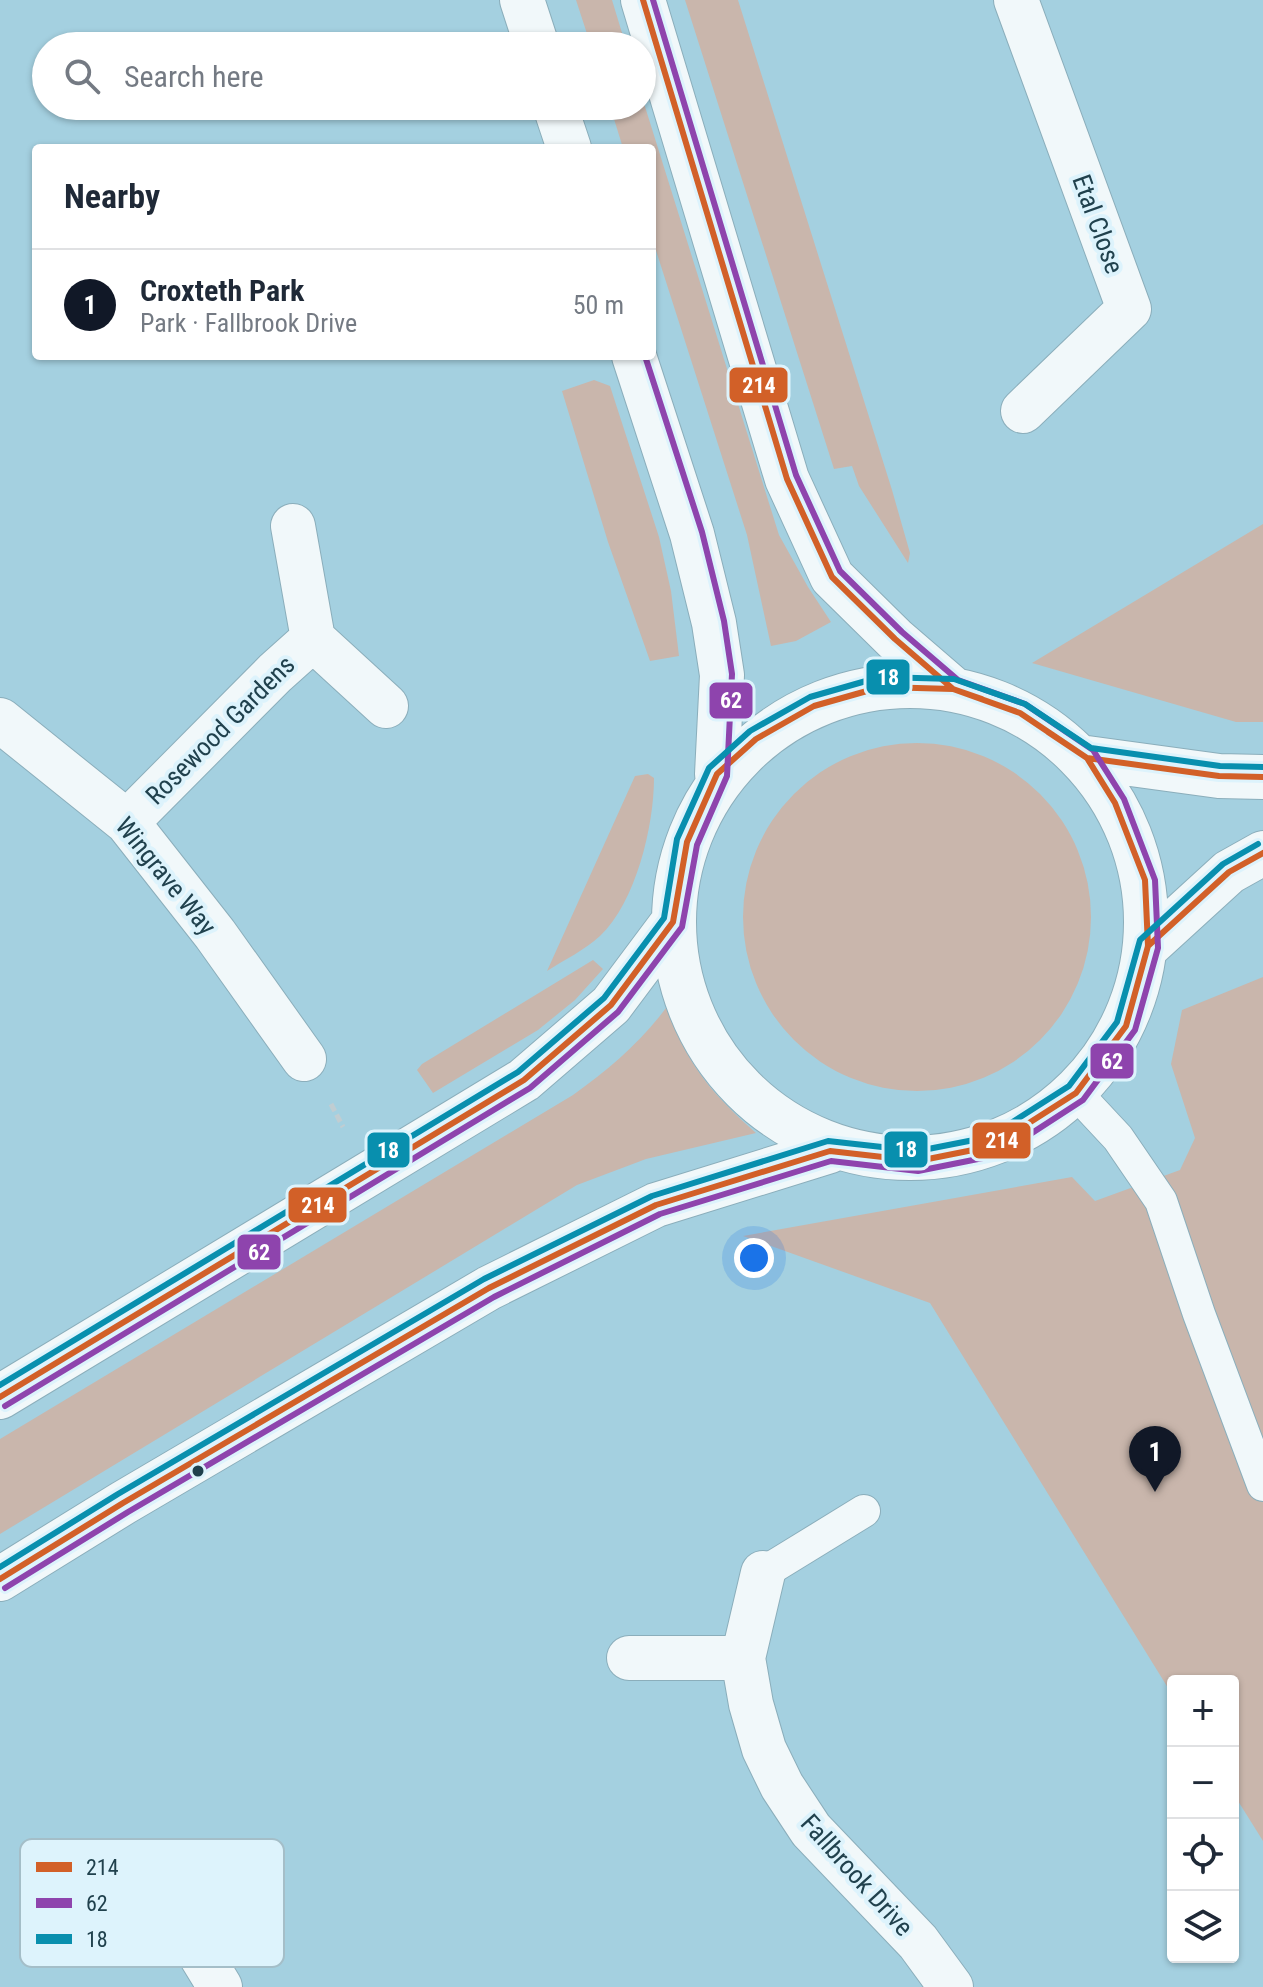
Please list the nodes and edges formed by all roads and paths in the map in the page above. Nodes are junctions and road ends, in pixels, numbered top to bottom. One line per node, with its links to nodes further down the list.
1 (522, 0): 4 (street)
2 (643, 0): 5 (street)
3 (1016, 0): 10 (street, Etal Close)
4 (532, 32)
5 (653, 32)
6 (656, 43): 13 (street)
7 (560, 120): 8 (street)
8 (568, 144)
9 (635, 360): 17 (street)
10 (1023, 411)
11 (293, 526): 12 (street, Rosewood Gardens)
12 (313, 639): 14 (street, Rosewood Gardens); 19 (street, Rosewood Gardens)
13 (953, 689): 16 (street); 17 (street)
14 (386, 706)
15 (0, 720): 19 (street, Wingrave Way)
16 (1087, 758): 18 (street); 22 (street)
17 (717, 774): 21 (street)
18 (1263, 777)
19 (127, 822): 23 (street, Wingrave Way)
20 (1263, 853): 22 (street)
21 (673, 922): 25 (street); 26 (street)
22 (1148, 946): 24 (street)
23 (304, 1059): 26 (path)
24 (1076, 1093): 25 (street); 28 (lane)
25 (830, 1151): 31 (street)
26 (366, 1175): 27 (street)
27 (0, 1397)
28 (1263, 1485)
29 (864, 1511): 30 (lane)
30 (763, 1573): 33 (street, Fallbrook Drive)
31 (0, 1579)
32 (629, 1658): 33 (street)
33 (743, 1658): 36 (street, Fallbrook Drive)
34 (208, 1967): 35 (street)
35 (220, 1987)
36 (951, 1987)

